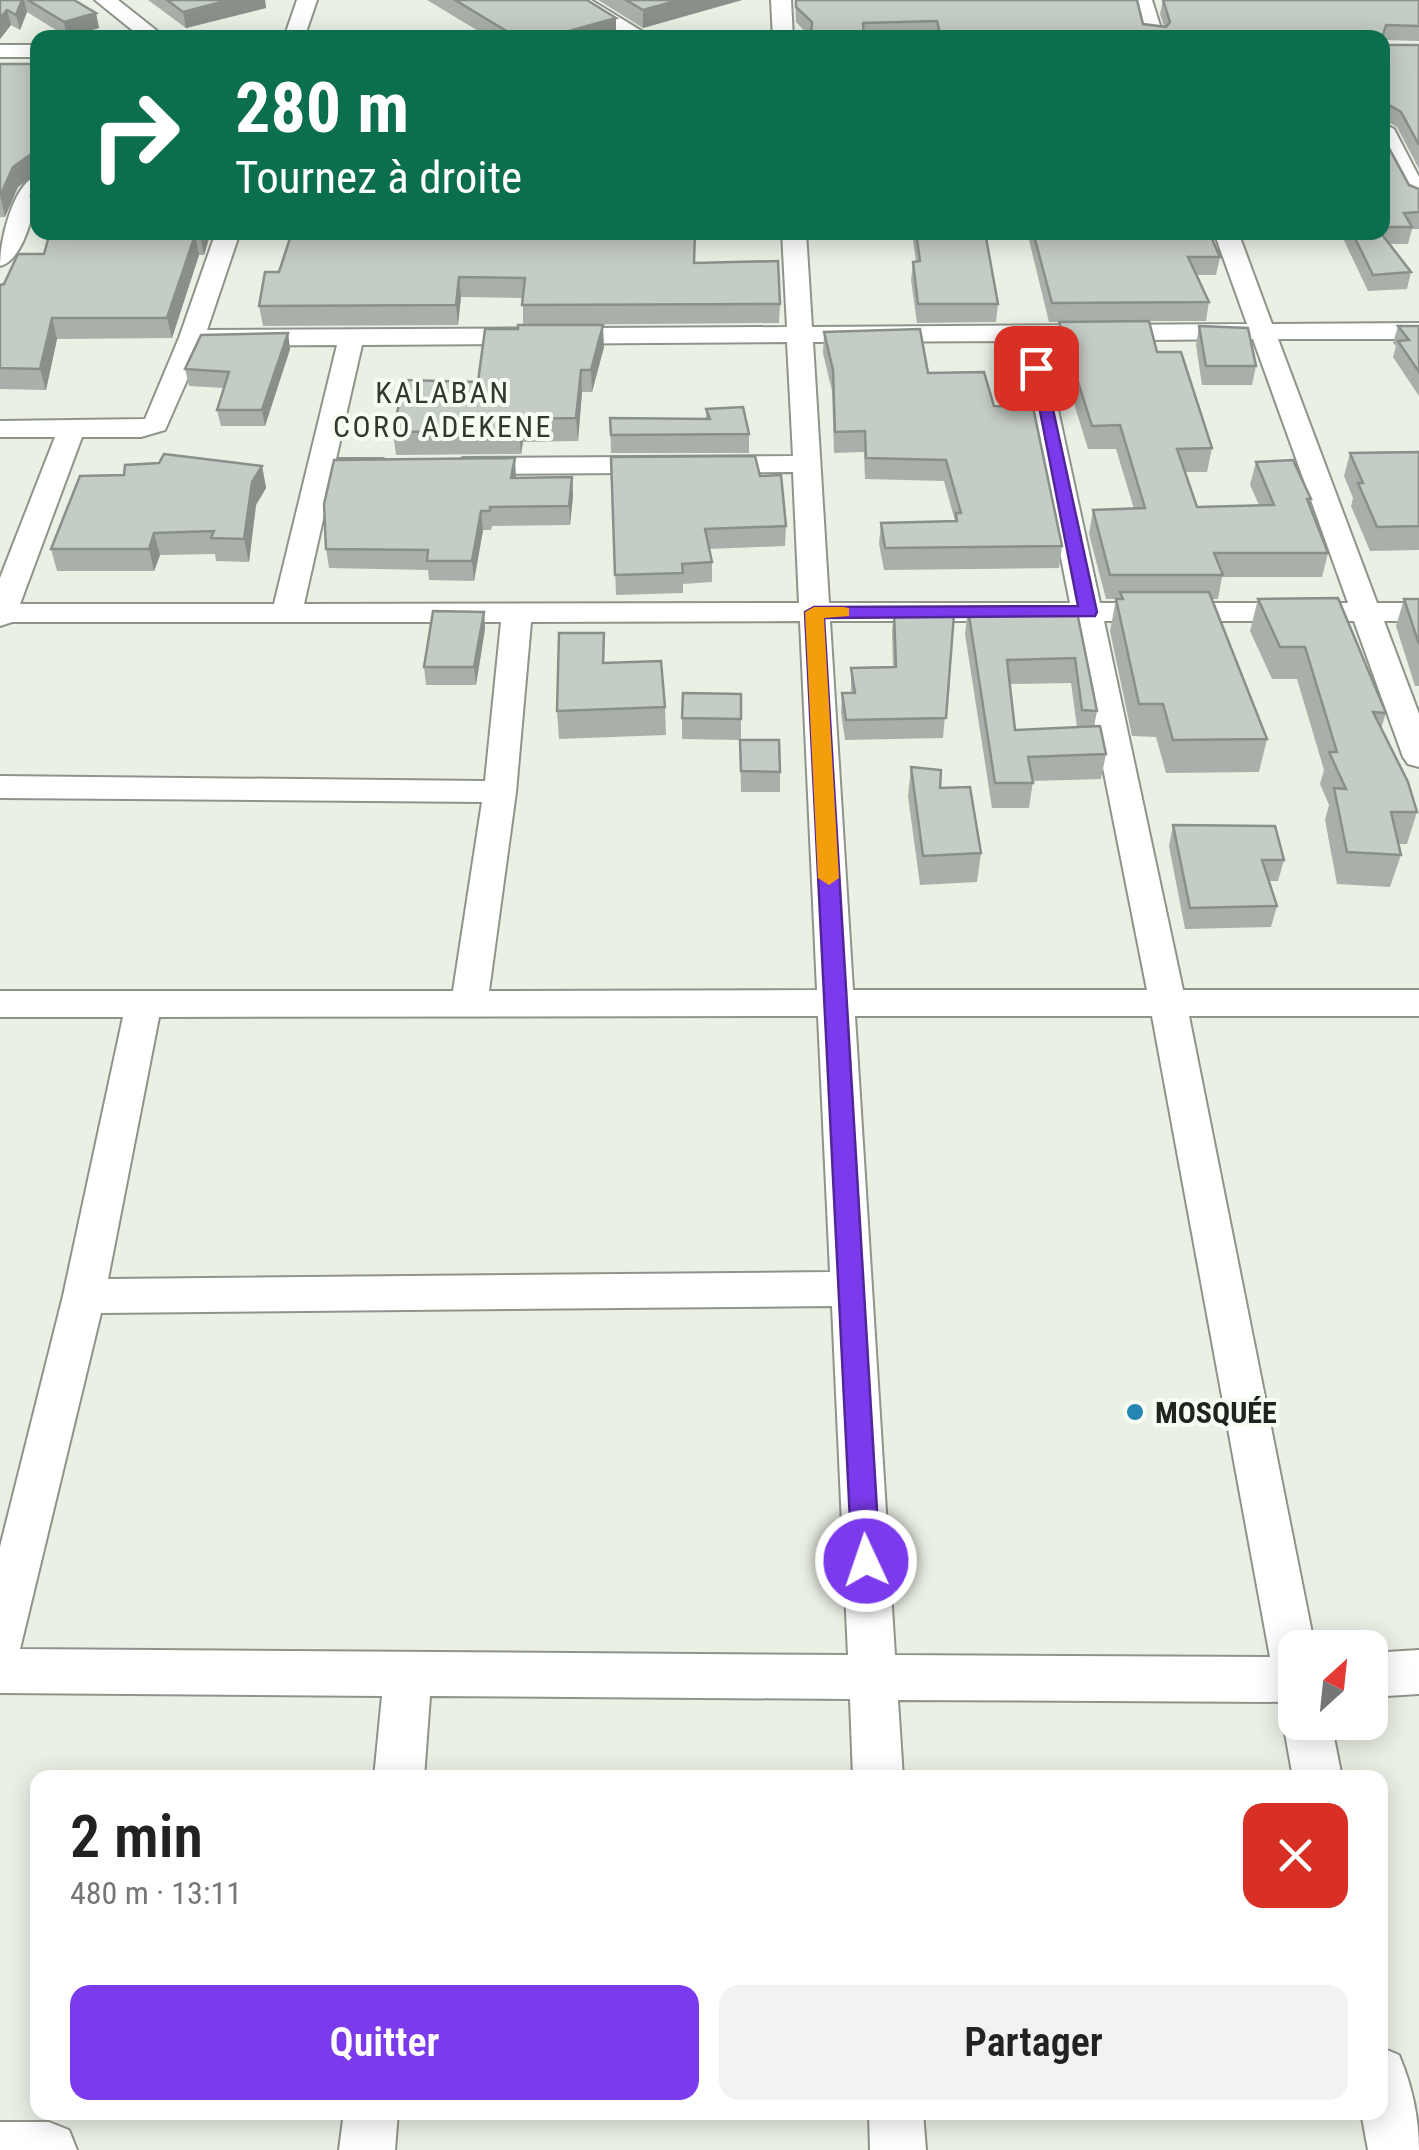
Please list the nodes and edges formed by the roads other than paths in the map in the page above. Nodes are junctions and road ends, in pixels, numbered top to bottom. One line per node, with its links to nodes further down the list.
1 (106, 0): 6 (street)
2 (307, 0): 7 (street)
3 (576, 0): 8 (street)
4 (781, 0): 9 (street)
5 (1142, 0): 10 (street)
6 (145, 30)
7 (297, 30)
8 (629, 30)
9 (783, 30)
10 (1151, 30)
11 (0, 51): 12 (street)
12 (30, 51)
13 (1390, 131): 15 (street)
14 (30, 198): 16 (street)
15 (1419, 199)
16 (17, 225): 20 (street)
17 (225, 240): 26 (street)
18 (794, 240): 24 (street)
19 (1229, 240): 22 (street)
20 (0, 259)
21 (1419, 331): 22 (street)
22 (1262, 332): 23 (street); 34 (street)
23 (1029, 333): 24 (street); 33 (street)
24 (799, 334): 25 (street); 29 (street)
25 (351, 337): 26 (street); 30 (street)
26 (192, 338): 28 (street)
27 (0, 429): 28 (street)
28 (71, 430): 37 (street)
29 (806, 464): 30 (street); 32 (street)
30 (321, 467): 36 (street)
31 (517, 612): 32 (street); 36 (street); 40 (street)
32 (814, 612): 33 (street); 42 (street)
33 (1088, 612): 34 (street); 43 (street)
34 (1366, 612): 35 (street); 38 (street)
35 (1419, 612)
36 (287, 613): 37 (street)
37 (0, 614)
38 (1419, 758)
39 (0, 787): 40 (street)
40 (500, 792): 41 (street)
41 (469, 1003): 42 (street); 45 (street)
42 (836, 1003): 43 (street); 47 (street)
43 (1168, 1003): 46 (street); 49 (street)
44 (0, 1004): 45 (street)
45 (144, 1004): 48 (street)
46 (1419, 1004)
47 (851, 1289): 48 (street); 55 (street)
48 (84, 1296): 50 (street)
49 (1288, 1630)
50 (0, 1640)
51 (0, 1671): 53 (street)
52 (1419, 1672): 54 (street)
53 (408, 1674): 55 (street); 58 (street)
54 (1388, 1674)
55 (872, 1678): 56 (street); 59 (street)
56 (1278, 1680)
57 (1311, 1740): 60 (street)
58 (400, 1770)
59 (878, 1770)
60 (1316, 1770)
61 (1388, 2112): 68 (street)
62 (370, 2120): 66 (street)
63 (896, 2120): 67 (street)
64 (0, 2150): 65 (street)
65 (49, 2150)
66 (368, 2150)
67 (898, 2150)
68 (1396, 2150)

